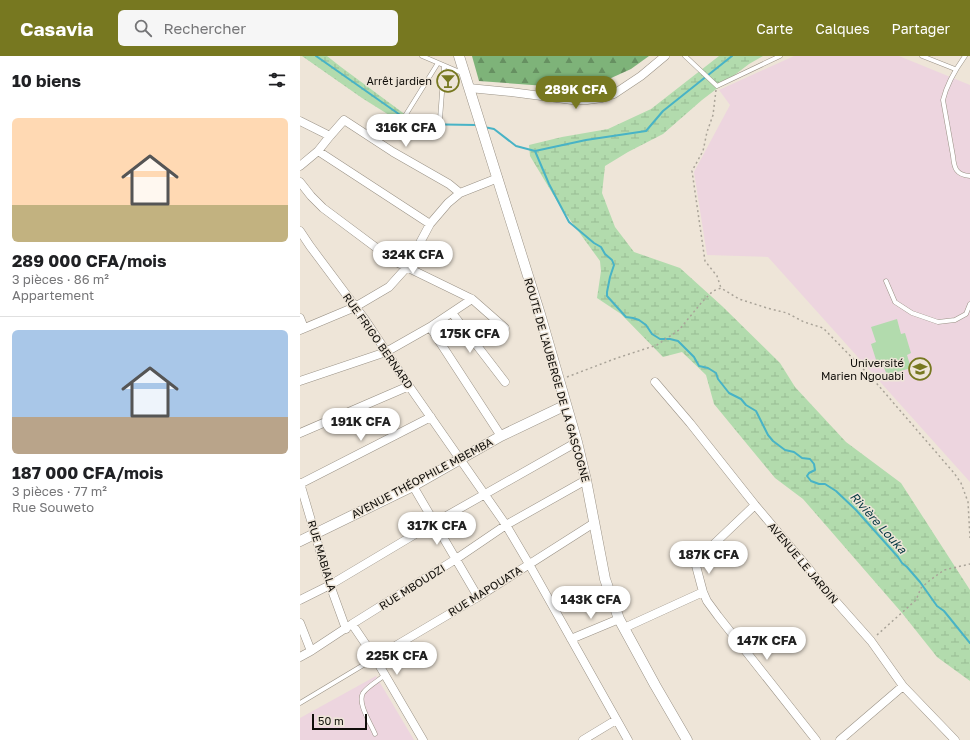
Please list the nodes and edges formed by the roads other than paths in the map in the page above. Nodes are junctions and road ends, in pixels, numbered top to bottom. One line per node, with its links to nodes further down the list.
1 (422, 56): 8 (lane)
2 (459, 56): 11 (street, ROUTE DE L'AUBERGE DE LA GASCOGNE)
3 (664, 56): 12 (street)
4 (685, 56): 5 (lane)
5 (780, 56)
6 (922, 56): 10 (lane)
7 (965, 56): 10 (lane)
8 (438, 63): 9 (lane); 13 (lane)
9 (444, 66): 11 (lane); 14 (lane)
10 (955, 69): 19 (lane)
11 (465, 74): 12 (street, ROUTE DE L'AUBERGE DE LA GASCOGNE)
12 (469, 88): 20 (street, ROUTE DE L'AUBERGE DE LA GASCOGNE)
13 (405, 116)
14 (440, 119)
15 (300, 121): 16 (street)
16 (330, 136): 17 (street); 22 (street)
17 (318, 151): 18 (street); 23 (street)
18 (300, 166)
19 (970, 176)
20 (498, 178): 22 (street); 40 (street, ROUTE DE L'AUBERGE DE LA GASCOGNE)
21 (300, 182): 25 (street)
22 (460, 193): 23 (street)
23 (430, 224): 25 (street)
24 (300, 230): 29 (street, RUE FRIGO BERNARD)
25 (407, 268): 27 (street); 29 (street)
26 (886, 281): 28 (lane)
27 (472, 299): 30 (street); 33 (street)
28 (970, 304)
29 (355, 308): 34 (street); 35 (street, RUE FRIGO BERNARD)
30 (452, 313): 32 (street); 37 (street)
31 (300, 318): 34 (street)
32 (430, 327): 35 (street); 43 (street)
33 (505, 328)
34 (302, 329)
35 (386, 352): 36 (street); 39 (street, RUE FRIGO BERNARD)
36 (300, 381)
37 (505, 382)
38 (655, 382): 50 (street, AVENUE LE JARDIN)
39 (409, 386): 41 (street, RUE FRIGO BERNARD); 42 (street)
40 (566, 405): 43 (street, AVENUE THÉOPHILE MBEMBA); 44 (street, ROUTE DE L'AUBERGE DE LA GASCOGNE)
41 (431, 417): 45 (street, RUE FRIGO BERNARD); 47 (street)
42 (300, 434)
43 (501, 436): 45 (street, AVENUE THÉOPHILE MBEMBA)
44 (577, 442): 46 (street, ROUTE DE L'AUBERGE DE LA GASCOGNE); 49 (street)
45 (460, 459): 48 (street, AVENUE THÉOPHILE MBEMBA); 49 (street, RUE FRIGO BERNARD)
46 (586, 480): 52 (street, ROUTE DE L'AUBERGE DE LA GASCOGNE); 53 (street, RUE MBOUDZI)
47 (300, 484): 54 (street, RUE MABIALA)
48 (412, 486): 51 (street); 54 (street, AVENUE THÉOPHILE MBEMBA)
49 (485, 495): 51 (street); 53 (street, RUE FRIGO BERNARD)
50 (754, 505): 59 (street); 71 (street, AVENUE LE JARDIN)
51 (434, 523): 56 (street); 58 (street)
52 (594, 523): 57 (street, RUE MAPOUATA); 62 (street, ROUTE DE L'AUBERGE DE LA GASCOGNE)
53 (506, 525): 56 (street, RUE MBOUDZI); 57 (street, RUE FRIGO BERNARD)
54 (315, 533): 55 (street, AVENUE THÉOPHILE MBEMBA); 58 (street, RUE MABIALA)
55 (300, 541)
56 (456, 559): 60 (street); 64 (street, RUE MBOUDZI)
57 (529, 564): 60 (street, RUE MAPOUATA); 66 (street, RUE FRIGO BERNARD)
58 (330, 585): 61 (street); 64 (street, RUE MABIALA)
59 (703, 592): 65 (street); 79 (street)
60 (478, 596): 69 (street, RUE MAPOUATA)
61 (300, 600)
62 (619, 619): 65 (street, ROUTE DE L'AUBERGE DE LA GASCOGNE); 66 (street)
63 (300, 623): 67 (street)
64 (349, 626): 67 (street, RUE MBOUDZI); 69 (street, RUE MABIALA)
65 (624, 628): 78 (street, ROUTE DE L'AUBERGE DE LA GASCOGNE)
66 (571, 639): 73 (street, RUE FRIGO BERNARD)
67 (311, 651): 68 (street, RUE MBOUDZI)
68 (300, 656)
69 (375, 658): 70 (street, RUE MABIALA); 72 (lane)
70 (385, 675): 74 (lane); 75 (street, RUE MABIALA)
71 (903, 686): 80 (street); 81 (street, AVENUE LE JARDIN)
72 (300, 703)
73 (616, 720): 76 (street); 77 (street, RUE FRIGO BERNARD)
74 (375, 734)
75 (423, 740)
76 (582, 740)
77 (628, 740)
78 (687, 740)
79 (816, 740)
80 (840, 740)
81 (955, 740)

